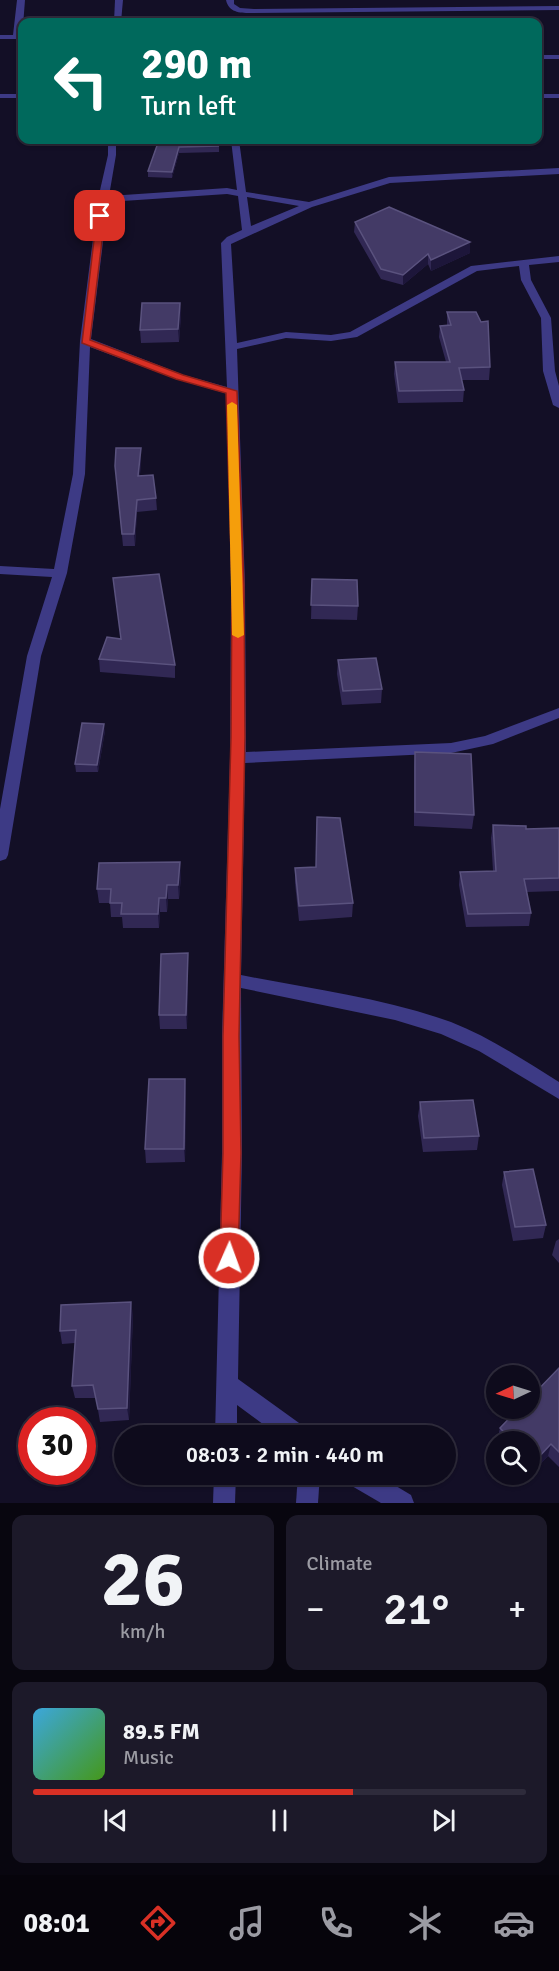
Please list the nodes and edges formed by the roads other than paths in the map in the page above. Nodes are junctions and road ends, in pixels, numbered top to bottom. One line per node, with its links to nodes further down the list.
1 (21, 0): 10 (street)
2 (119, 0): 11 (street)
3 (230, 0): 8 (street)
4 (384, 0): 9 (street)
5 (549, 0): 6 (street)
6 (559, 3)
7 (559, 8): 9 (street)
8 (331, 10): 9 (street); 12 (street)
9 (386, 10)
10 (21, 18)
11 (118, 18)
12 (346, 18)
13 (0, 37): 14 (street)
14 (18, 37)
15 (542, 57): 16 (street)
16 (559, 57)
17 (18, 95): 18 (street)
18 (0, 96)
19 (542, 96): 20 (street)
20 (559, 96)
21 (103, 144): 24 (street)
22 (112, 144): 24 (street)
23 (236, 144): 26 (street)
24 (112, 155): 27 (street)
25 (559, 171): 28 (street)
26 (241, 192): 27 (street); 28 (street); 29 (street)
27 (103, 199): 32 (street)
28 (309, 205): 29 (street)
29 (247, 232): 33 (street)
30 (559, 259): 31 (street)
31 (524, 263): 33 (street); 35 (street)
32 (85, 341): 34 (street); 37 (street)
33 (232, 347): 34 (street)
34 (231, 391): 39 (street)
35 (559, 405)
36 (0, 570): 37 (street)
37 (60, 573): 40 (street)
38 (559, 713): 39 (street)
39 (238, 758): 41 (street)
40 (0, 855)
41 (233, 980): 42 (street); 43 (street)
42 (559, 1091)
43 (228, 1385): 44 (street); 45 (street)
44 (226, 1425)
45 (283, 1425)
46 (225, 1485): 49 (street)
47 (308, 1485): 50 (street)
48 (372, 1485): 51 (street)
49 (224, 1503)
50 (307, 1503)
51 (403, 1503)

